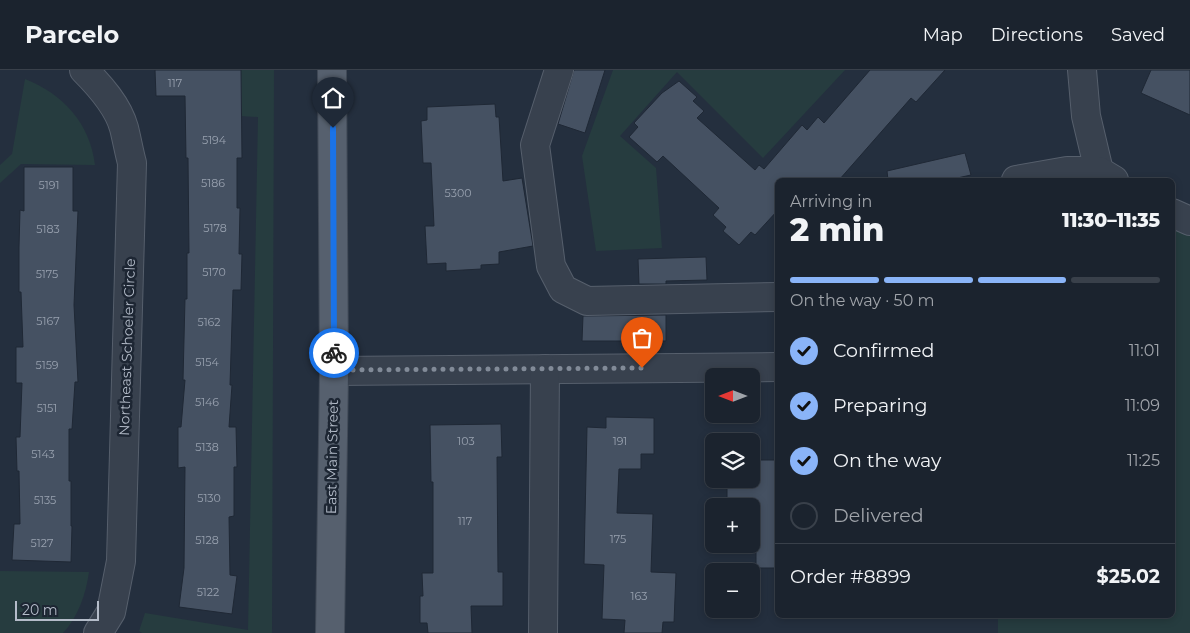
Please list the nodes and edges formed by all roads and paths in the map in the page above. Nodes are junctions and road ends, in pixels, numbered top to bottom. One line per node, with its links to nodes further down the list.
1 (84, 70): 13 (street, Northeast Schoeler Circle)
2 (332, 70): 12 (main road, East Main Street)
3 (559, 70): 9 (street)
4 (1082, 70): 5 (street)
5 (1107, 175): 6 (street)
6 (1027, 178)
7 (1175, 214): 8 (street)
8 (1190, 221)
9 (775, 297)
10 (775, 367): 11 (street)
11 (545, 369): 12 (street); 15 (street)
12 (334, 370): 14 (main road, East Main Street)
13 (98, 633)
14 (330, 633)
15 (543, 633)

